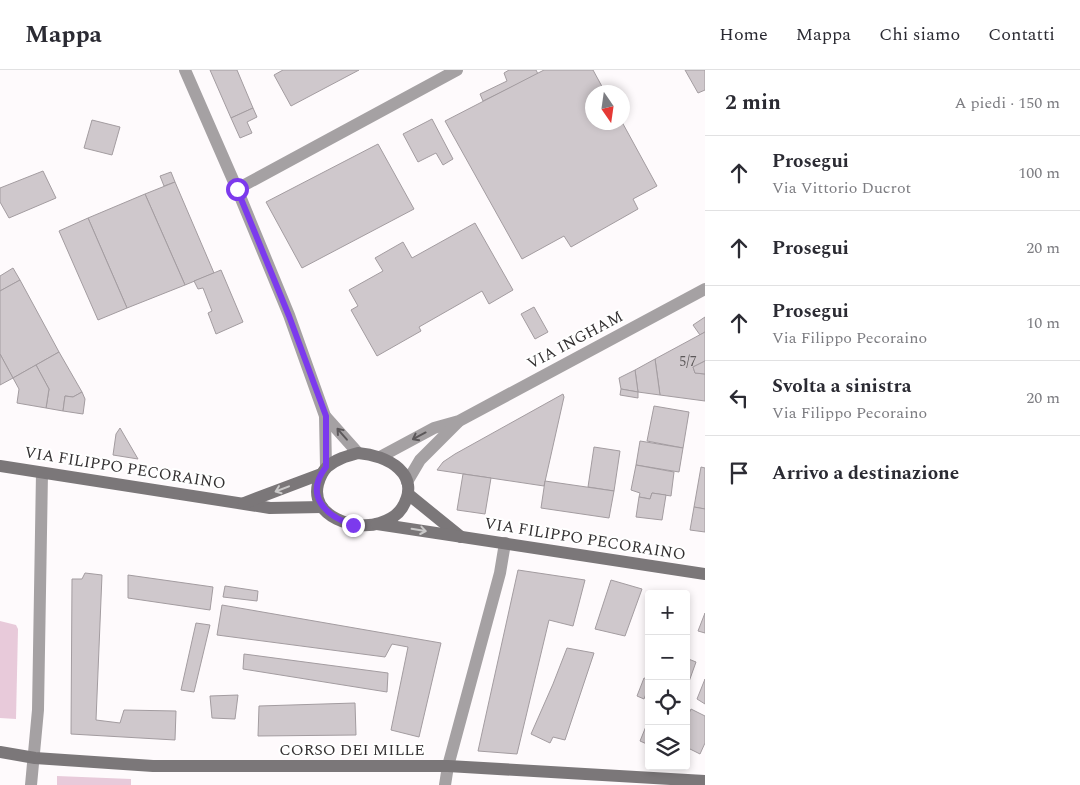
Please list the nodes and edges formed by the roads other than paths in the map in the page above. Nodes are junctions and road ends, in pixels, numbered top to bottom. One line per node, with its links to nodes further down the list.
1 (185, 70): 3 (street)
2 (457, 70): 3 (street)
3 (237, 189): 5 (street)
4 (705, 289): 6 (street, VIA INGHAM)
5 (326, 416): 7 (street, one-way to 5); 10 (street)
6 (459, 421): 8 (street, one-way to 8); 12 (street)
7 (358, 453): 8 (street); 10 (street, VIA FILIPPO PECORAINO)
8 (380, 457): 12 (street)
9 (0, 466): 11 (street, VIA FILIPPO PECORAINO)
10 (324, 471): 13 (street, VIA FILIPPO PECORAINO, one-way to 13); 14 (street)
11 (42, 472): 13 (street, VIA FILIPPO PECORAINO); 20 (street)
12 (408, 488): 15 (street); 16 (street)
13 (244, 503): 14 (street, VIA FILIPPO PECORAINO)
14 (322, 507): 15 (street)
15 (377, 524): 16 (street, VIA FILIPPO PECORAINO, one-way to 16)
16 (461, 537): 17 (street, VIA FILIPPO PECORAINO)
17 (505, 543): 18 (street, VIA FILIPPO PECORAINO); 21 (street)
18 (705, 574)
19 (0, 752): 20 (street, CORSO DEI MILLE)
20 (35, 758): 21 (street, CORSO DEI MILLE); 23 (street)
21 (448, 766): 22 (street, CORSO DEI MILLE); 24 (street)
22 (705, 782)
23 (31, 785)
24 (446, 785)

